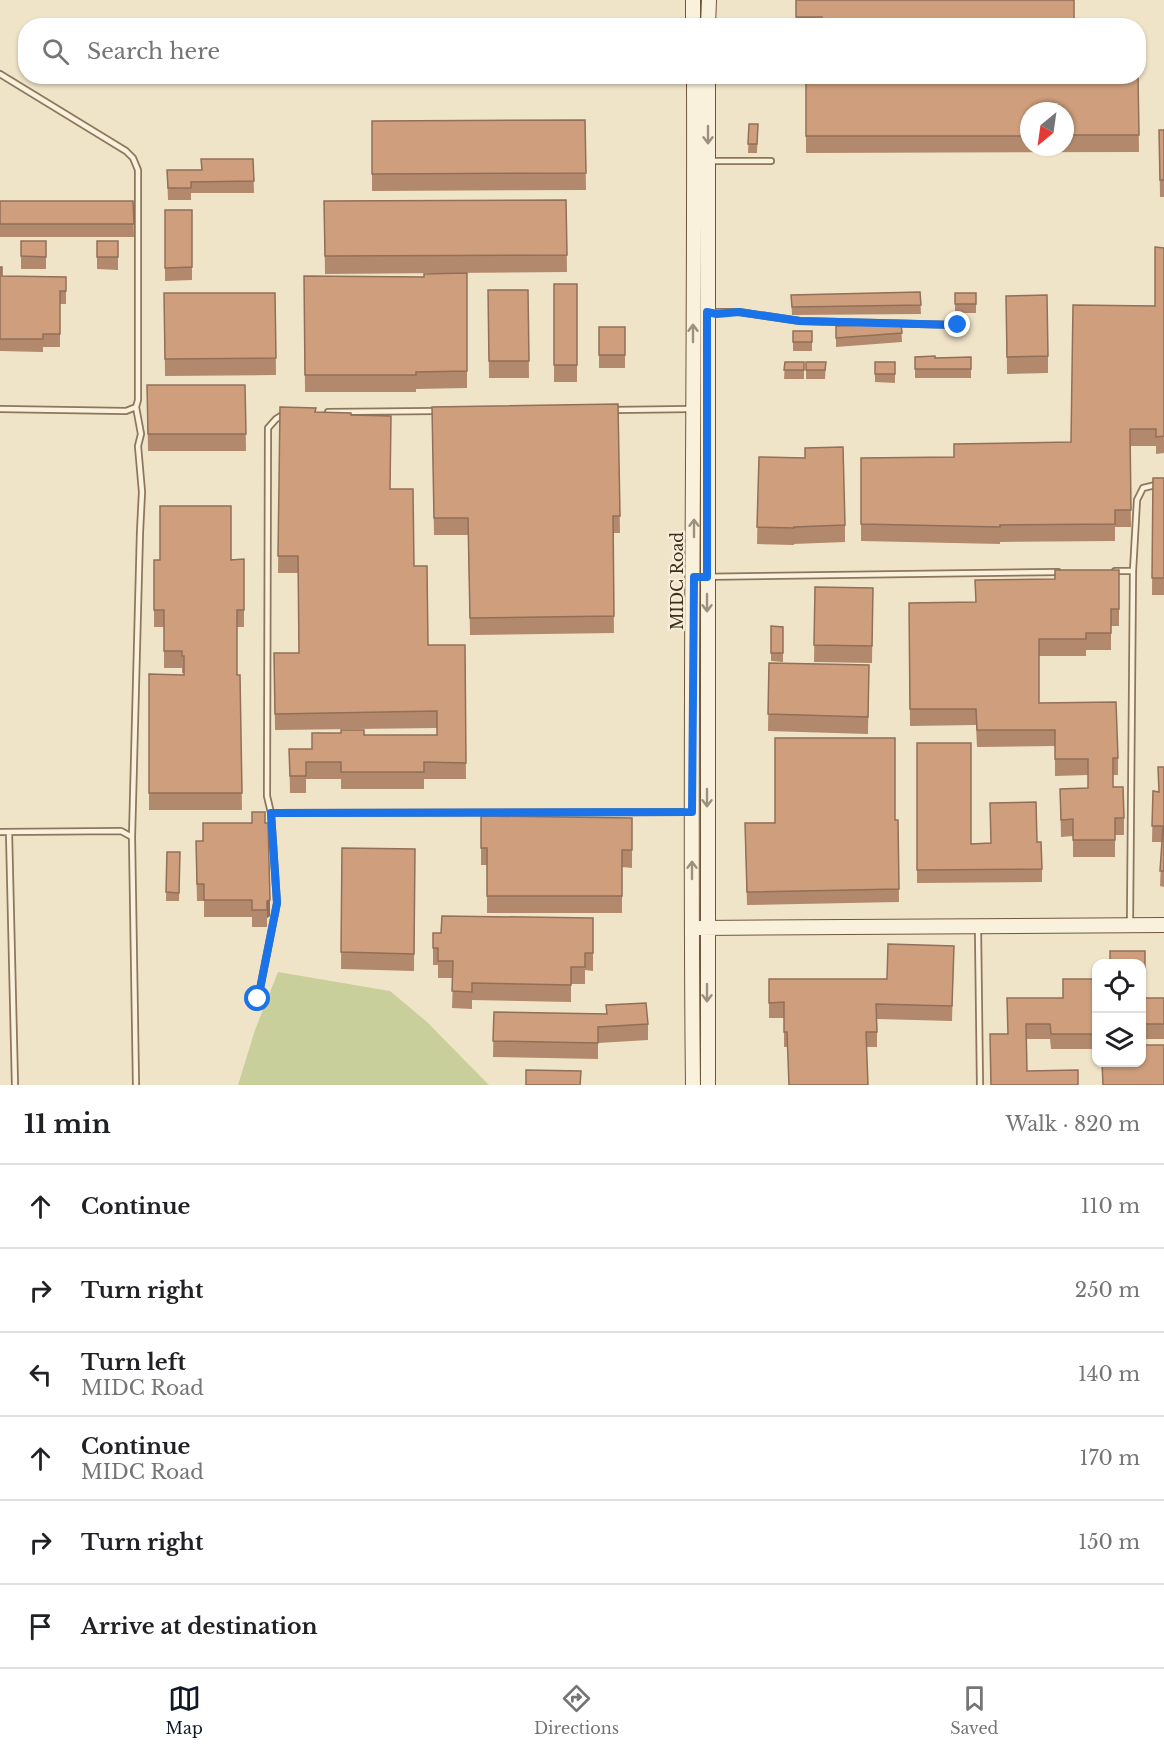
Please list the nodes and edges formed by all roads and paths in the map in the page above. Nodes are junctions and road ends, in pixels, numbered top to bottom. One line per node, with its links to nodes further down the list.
1 (693, 0): 3 (street)
2 (709, 0): 4 (street)
3 (693, 18)
4 (708, 18)
5 (0, 74): 12 (lane)
6 (694, 84): 14 (street, MIDC Road, one-way to 6)
7 (708, 84): 9 (street, MIDC Road, one-way to 9)
8 (771, 160): 9 (lane)
9 (708, 161): 10 (street, MIDC Road)
10 (707, 312): 11 (lane); 23 (street, MIDC Road)
11 (958, 325)
12 (136, 407): 13 (lane); 28 (lane)
13 (0, 409)
14 (693, 409): 15 (lane); 23 (street, MIDC Road, one-way to 14)
15 (609, 410)
16 (441, 411): 17 (lane)
17 (321, 412)
18 (285, 413): 25 (lane)
19 (1164, 483): 21 (lane)
20 (1109, 571): 21 (lane)
21 (1133, 571): 29 (lane)
22 (1062, 572): 23 (lane)
23 (700, 577): 24 (street, MIDC Road); 33 (street, MIDC Road, one-way to 33)
24 (692, 812): 25 (lane); 32 (street, MIDC Road, one-way to 24)
25 (271, 813): 34 (lane)
26 (0, 832): 27 (lane)
27 (9, 832): 28 (lane); 35 (lane)
28 (132, 837): 36 (lane)
29 (1130, 925): 30 (street); 31 (street)
30 (1164, 925)
31 (978, 926): 33 (street); 39 (lane)
32 (691, 928): 33 (street); 37 (street, MIDC Road)
33 (707, 928): 38 (street, MIDC Road, one-way to 38)
34 (258, 999)
35 (15, 1085)
36 (136, 1085)
37 (693, 1085)
38 (708, 1085)
39 (980, 1085)

